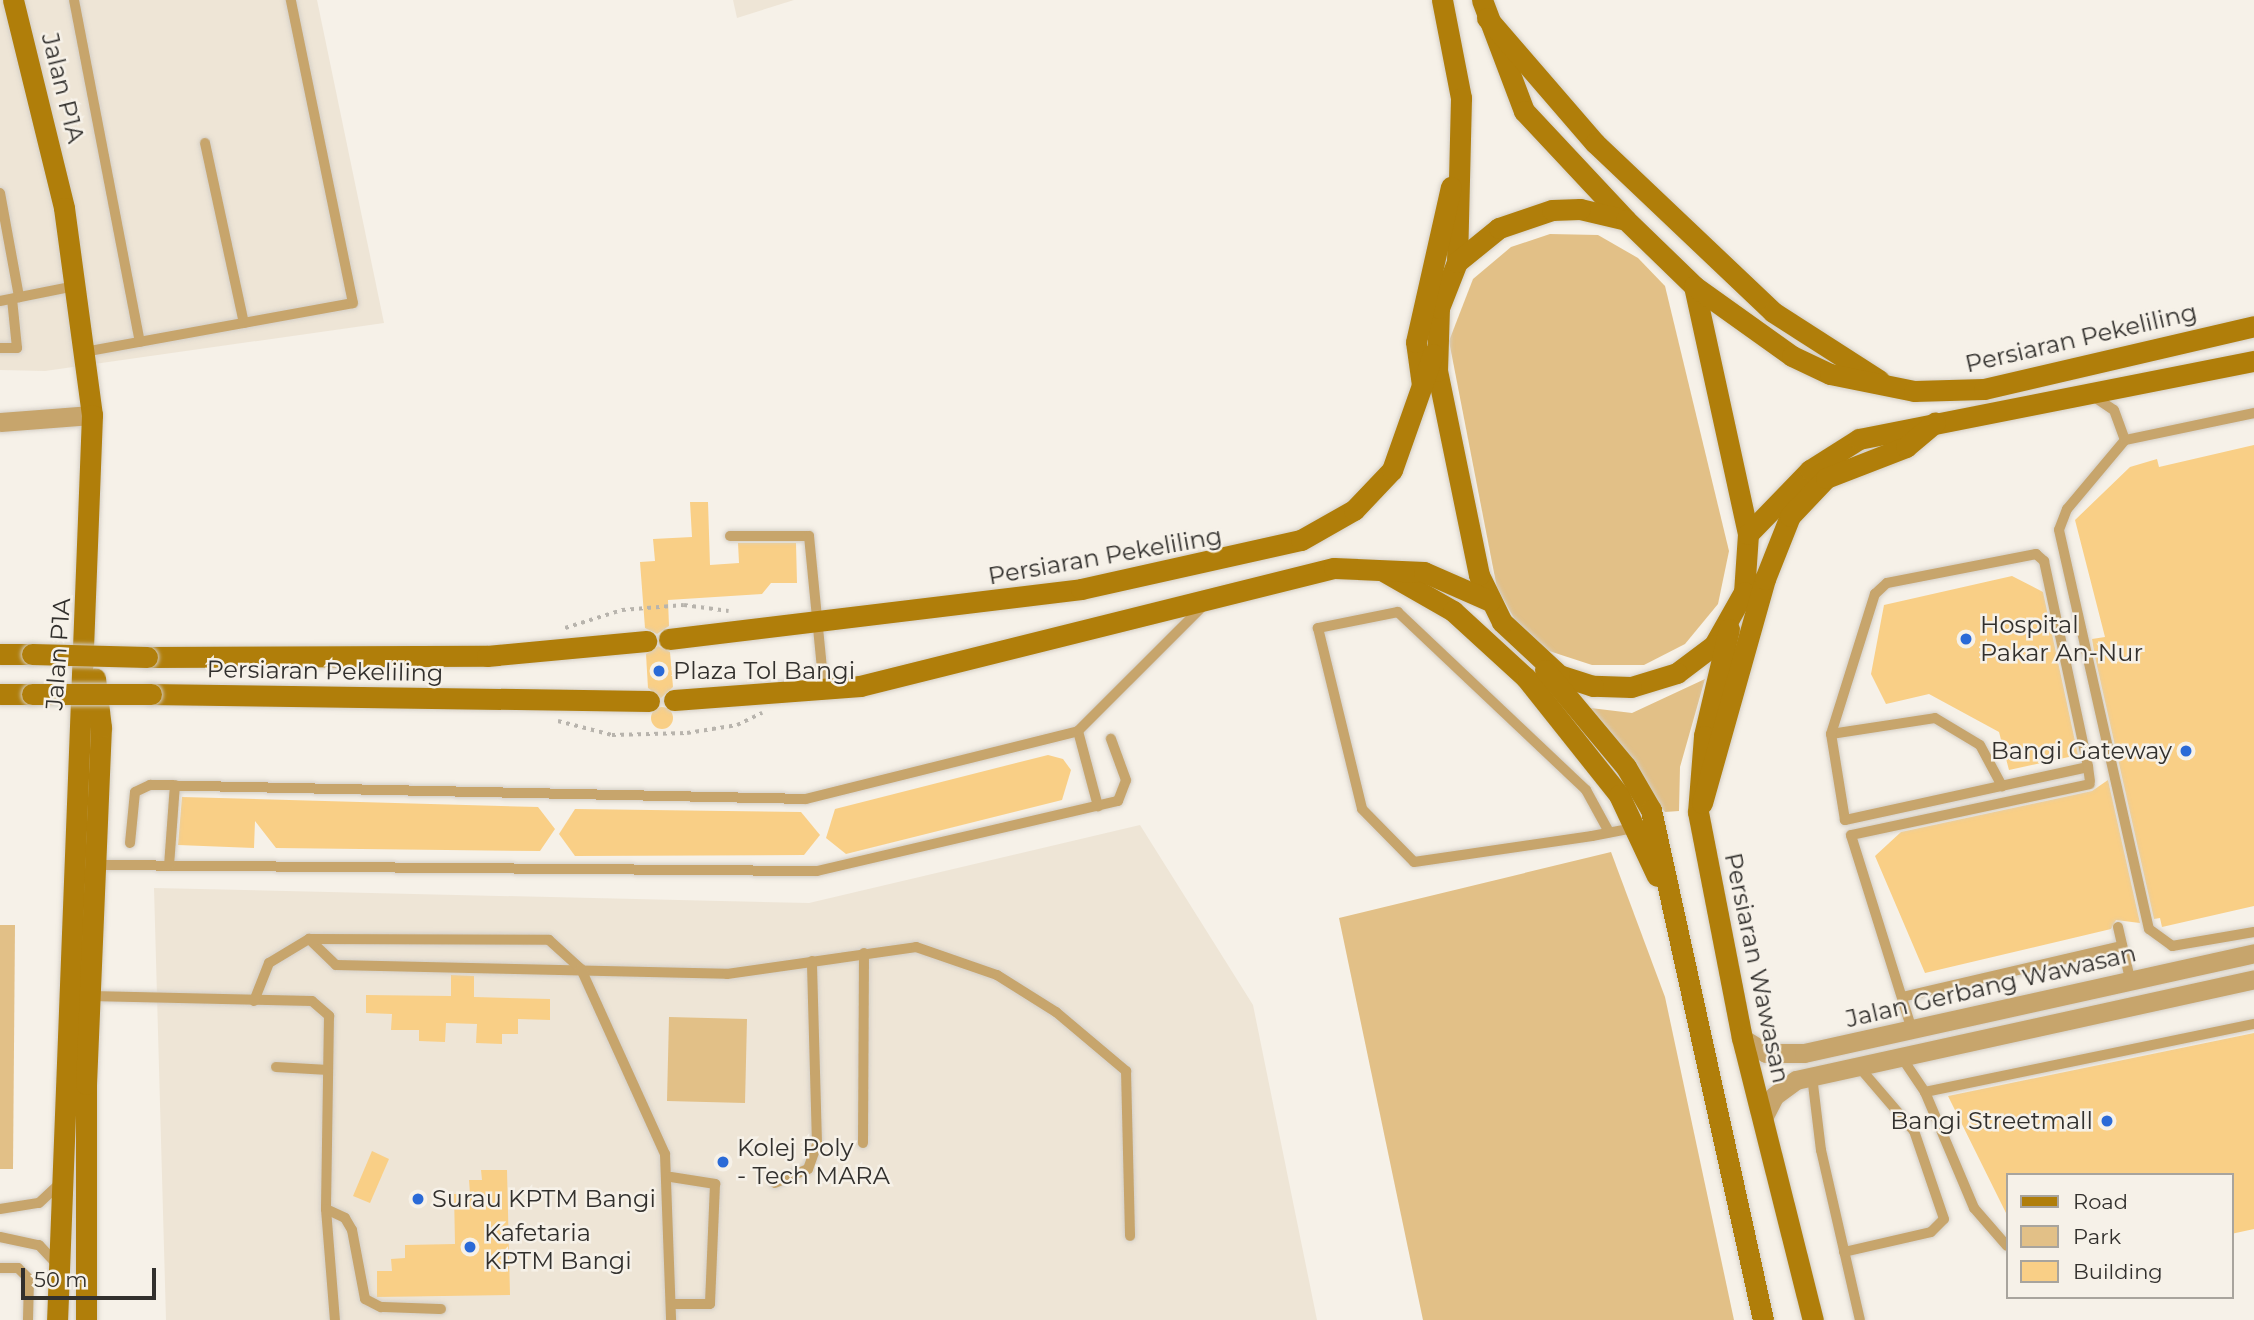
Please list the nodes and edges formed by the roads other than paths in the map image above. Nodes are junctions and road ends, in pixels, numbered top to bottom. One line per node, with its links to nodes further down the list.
1 (13, 0): 11 (main road, Jalan P1A)
2 (74, 0): 17 (lane)
3 (291, 0): 15 (lane)
4 (1442, 0): 7 (main road)
5 (1484, 9): 9 (main road, Persiaran Pekeliling); 23 (main road)
6 (205, 143): 15 (lane)
7 (1456, 165): 10 (main road); 22 (main road)
8 (0, 192): 13 (lane)
9 (1626, 220): 10 (main road); 12 (main road, Persiaran Pekeliling)
10 (1457, 262): 18 (main road)
11 (75, 285): 13 (lane); 20 (main road, Jalan P1A)
12 (1694, 286): 23 (main road, Persiaran Pekeliling); 30 (main road, Persiaran Wawasan)
13 (16, 298): 14 (lane); 19 (lane)
14 (0, 301)
15 (244, 323): 17 (lane)
16 (2254, 326): 23 (main road, Persiaran Pekeliling)
17 (140, 342): 20 (lane)
18 (1436, 345): 22 (main road, Persiaran Pekeliling); 34 (main road)
19 (0, 348)
20 (84, 352): 26 (main road, Jalan P1A)
21 (2254, 361): 24 (main road)
22 (1422, 387): 37 (main road, Persiaran Pekeliling)
23 (1891, 388)
24 (2093, 397): 28 (main road); 29 (lane)
25 (2254, 413): 29 (lane)
26 (92, 415): 27 (street); 35 (main road, Jalan P1A)
27 (0, 422)
28 (1935, 423): 30 (main road); 53 (main road)
29 (2125, 440): 66 (lane)
30 (1748, 534): 36 (main road, Persiaran Wawasan)
31 (730, 536): 37 (lane)
32 (1372, 566): 33 (main road); 34 (main road); 56 (main road)
33 (1210, 598): 42 (main road); 46 (lane)
34 (1490, 601): 41 (main road)
35 (89, 617): 61 (main road, Jalan P1A); 62 (main road)
36 (1730, 624): 41 (main road); 53 (main road, Persiaran Wawasan)
37 (819, 625): 38 (main road, Persiaran Pekeliling); 42 (lane)
38 (669, 639)
39 (646, 641): 40 (main road, Persiaran Pekeliling, bridge)
40 (0, 654)
41 (1537, 661): 64 (main road)
42 (824, 692): 44 (main road)
43 (0, 694): 45 (main road, Persiaran Pekeliling, bridge)
44 (674, 700)
45 (649, 701)
46 (1079, 732): 50 (lane); 52 (lane)
47 (1831, 734): 49 (lane); 51 (lane); 55 (lane)
48 (1111, 739): 52 (lane)
49 (2088, 766): 51 (lane); 58 (lane)
50 (175, 785): 60 (lane); 63 (lane)
51 (2002, 786): 55 (lane)
52 (1098, 806): 63 (lane)
53 (1698, 812): 81 (main road, Persiaran Wawasan)
54 (1595, 813): 57 (lane); 59 (lane); 59 (lane)
55 (1845, 820): 58 (lane)
56 (1634, 828): 57 (lane); 64 (main road)
57 (1609, 832): 59 (lane)
58 (1852, 835): 77 (lane)
59 (1592, 836)
60 (130, 843)
61 (71, 864): 62 (lane); 75 (main road, Jalan P1A)
62 (95, 864): 63 (lane); 76 (main road)
63 (169, 866)
64 (1671, 905): 108 (main road)
65 (2118, 927): 68 (lane)
66 (2254, 932)
67 (309, 939): 72 (lane); 72 (lane); 78 (lane)
68 (2122, 946): 73 (lane); 77 (lane)
69 (864, 953): 71 (lane); 89 (lane); 95 (lane)
70 (2254, 953): 73 (street, Jalan Gerbang Wawasan)
71 (812, 961): 72 (lane); 92 (lane)
72 (581, 969): 90 (lane)
73 (2130, 979): 80 (street, Jalan Gerbang Wawasan)
74 (2254, 979): 82 (street, Jalan Gerbang Wawasan)
75 (65, 995): 76 (lane); 91 (main road, Jalan P1A)
76 (90, 996): 78 (lane); 105 (main road)
77 (1902, 997): 80 (lane)
78 (254, 1001): 85 (lane)
79 (2254, 1024): 87 (lane)
80 (1912, 1030): 81 (street, Jalan Gerbang Wawasan)
81 (1742, 1038): 88 (main road, Persiaran Wawasan)
82 (1900, 1055): 83 (street, Jalan Gerbang Wawasan); 87 (lane)
83 (1856, 1064): 86 (street, Jalan Gerbang Wawasan); 98 (lane)
84 (276, 1067): 85 (lane)
85 (328, 1070): 94 (lane)
86 (1812, 1076): 88 (street, Jalan Gerbang Wawasan); 98 (lane)
87 (1925, 1092): 97 (lane)
88 (1762, 1120): 109 (main road, Persiaran Wawasan)
89 (863, 1143)
90 (671, 1177): 101 (lane); 101 (lane)
91 (61, 1182): 93 (lane); 100 (main road, Jalan P1A)
92 (775, 1182)
93 (0, 1209)
94 (326, 1209): 102 (lane); 106 (lane)
95 (1130, 1236)
96 (0, 1237): 100 (lane)
97 (2006, 1244)
98 (1844, 1252): 110 (lane)
99 (0, 1268): 103 (lane)
100 (60, 1269): 104 (main road, Jalan P1A)
101 (671, 1304): 107 (lane)
102 (441, 1309)
103 (28, 1320)
104 (57, 1320)
105 (86, 1320)
106 (335, 1320)
107 (671, 1320)
108 (1763, 1320)
109 (1813, 1320)
110 (1860, 1320)

